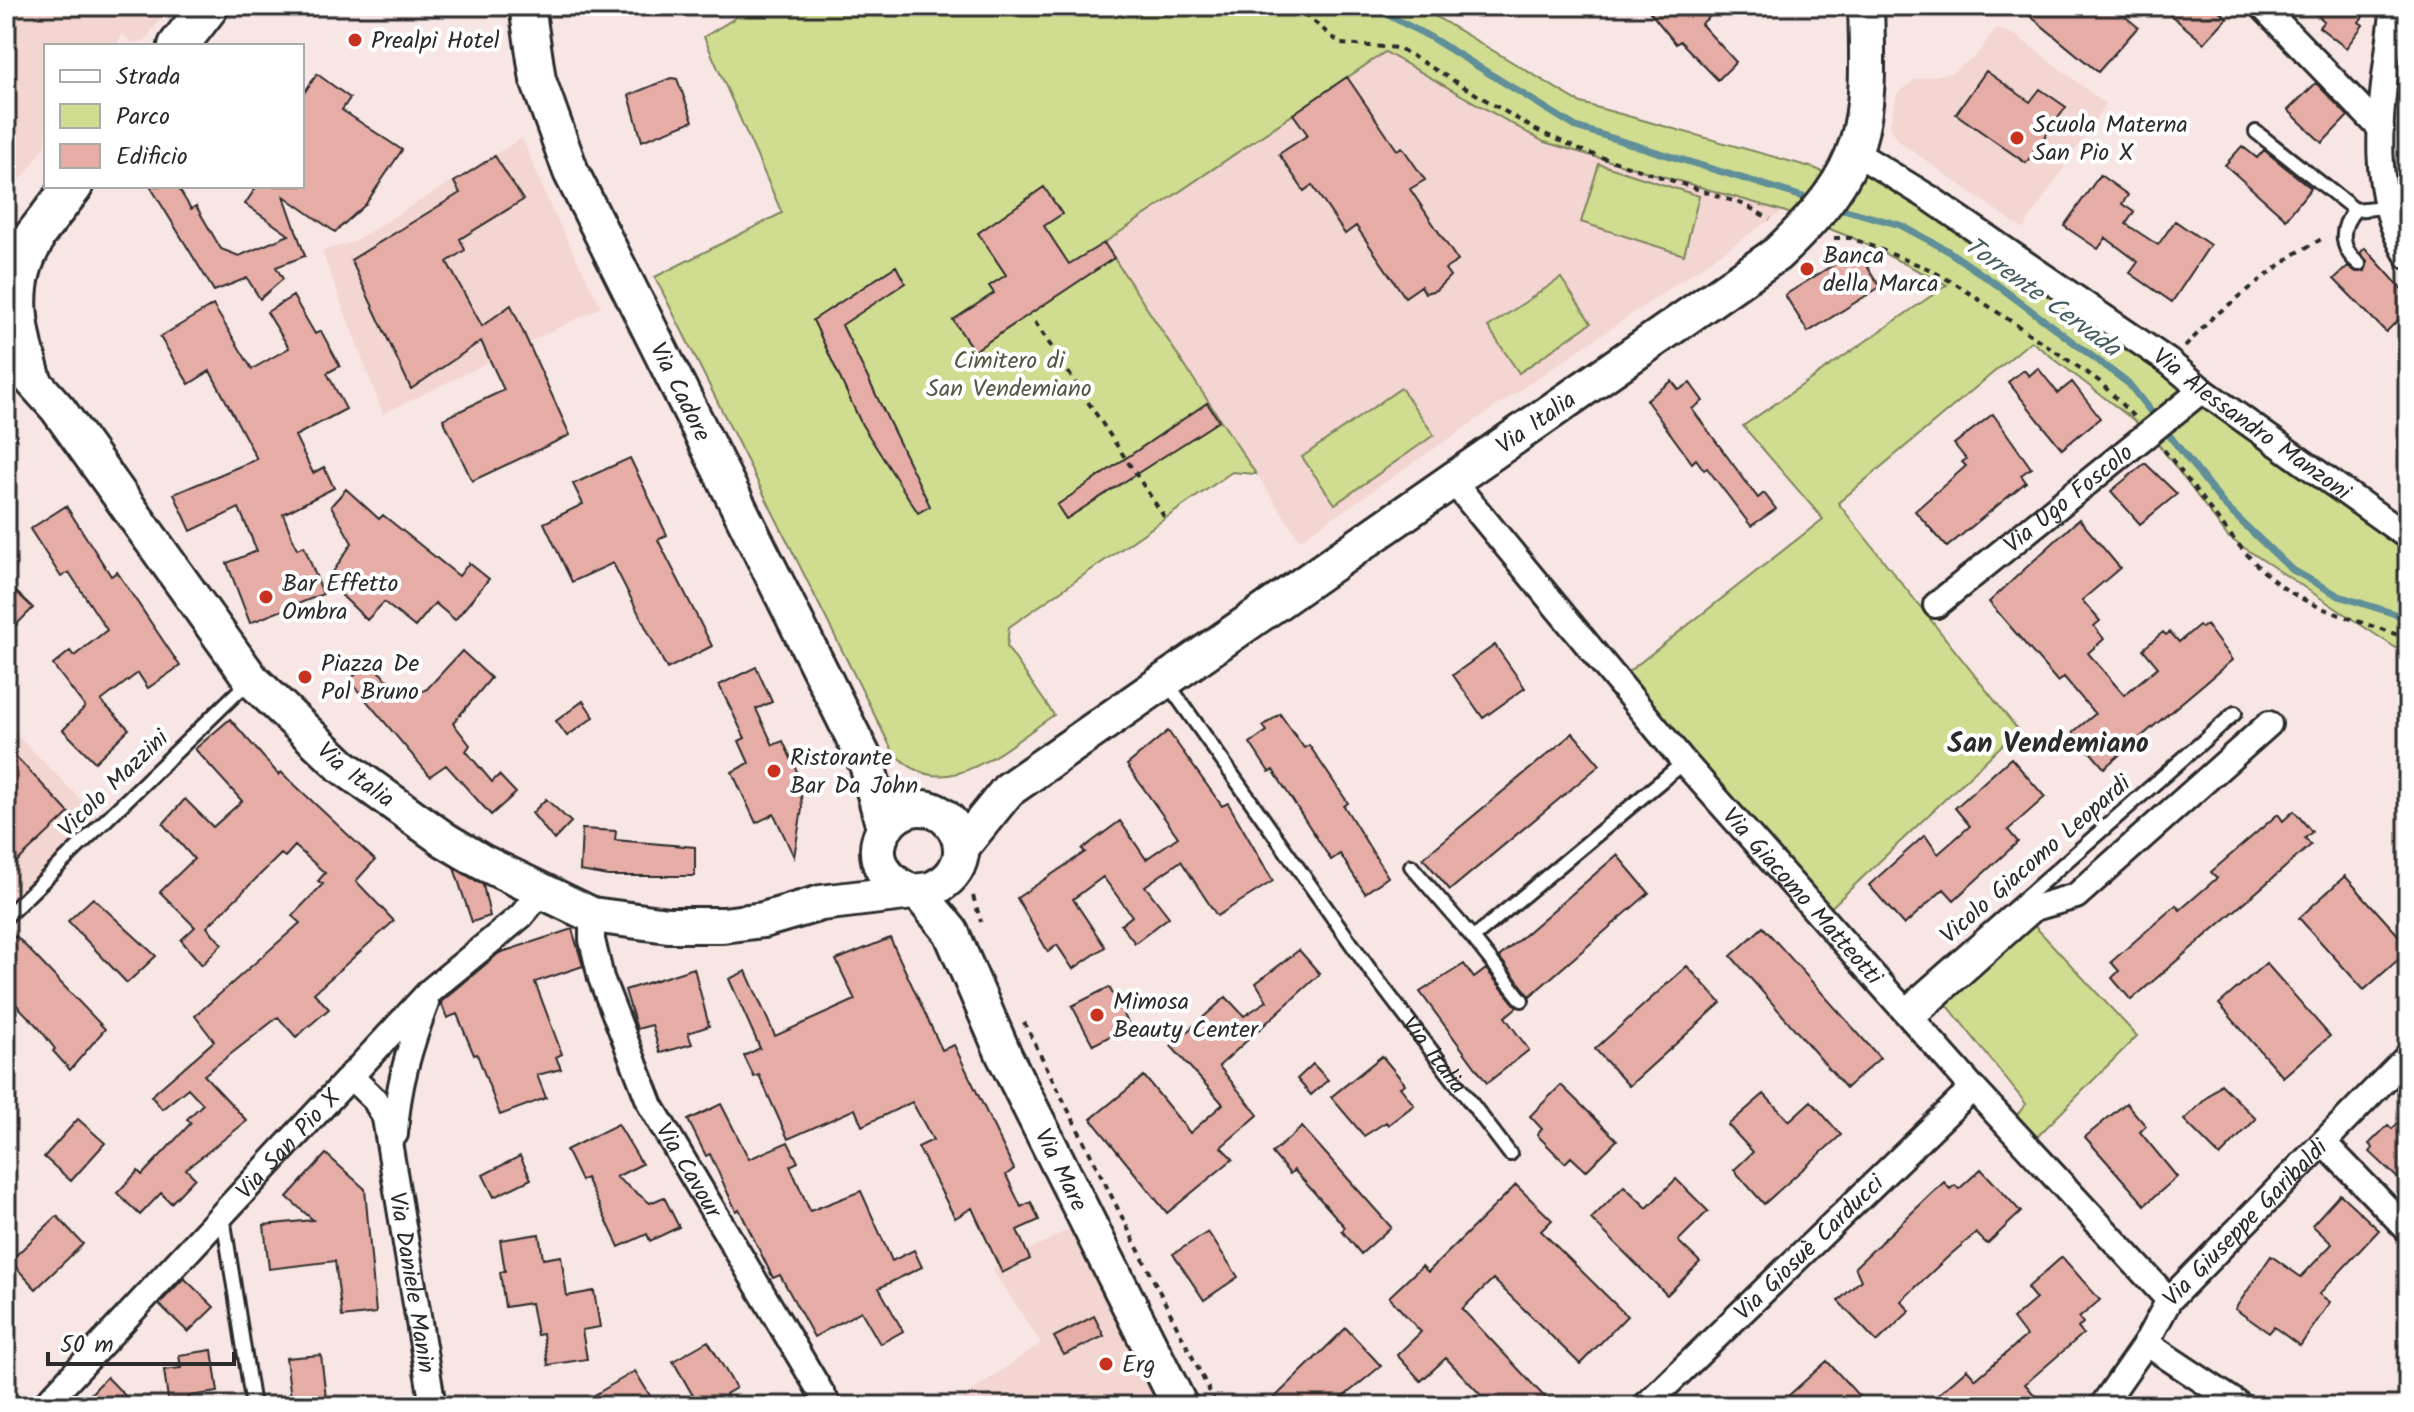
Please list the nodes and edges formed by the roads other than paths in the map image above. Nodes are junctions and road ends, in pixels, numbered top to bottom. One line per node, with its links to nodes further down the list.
1 (209, 6): 8 (main road)
2 (527, 6): 30 (street, Via Cadore)
3 (1854, 6): 7 (street)
4 (1866, 6): 7 (street)
5 (2262, 6): 9 (street)
6 (2394, 6): 9 (street)
7 (1867, 41): 11 (street)
8 (180, 44)
9 (2381, 129): 13 (street)
10 (2256, 132): 14 (lane)
11 (1854, 152): 21 (street, Via Alessandro Manzoni); 22 (street, Via Italia)
12 (62, 200): 15 (street); 18 (main road); 20 (street, Via Italia)
13 (2384, 207): 14 (lane); 16 (street)
14 (2355, 210): 17 (lane)
15 (6, 245)
16 (2408, 256)
17 (2359, 264)
18 (6, 273)
19 (6, 351): 20 (street, Via Italia)
20 (20, 379): 25 (street, Via Italia)
21 (2202, 390): 23 (street, Via Alessandro Manzoni); 24 (street, Via Ugo Foscolo)
22 (1452, 480): 26 (street, Via Italia); 29 (street, Via Giacomo Matteotti)
23 (2408, 537)
24 (1936, 605)
25 (251, 679): 37 (street, Via Italia); 40 (lane, Vicolo Mazzini)
26 (1166, 681): 31 (street, Via Italia); 52 (lane, Via Italia)
27 (2235, 713): 45 (lane, Vicolo Giacomo Leopardi)
28 (2269, 724): 45 (street)
29 (1684, 762): 42 (lane); 45 (street, Via Giacomo Matteotti)
30 (867, 764): 32 (street, Via Cadore); 33 (street, Via Cadore)
31 (1008, 790): 32 (street, Via Italia); 35 (street, Via Italia)
32 (925, 810): 33 (street); 35 (street, Via Cadore)
33 (881, 837): 36 (street, Via Cadore); 38 (street, Via Italia)
34 (1411, 866): 42 (lane)
35 (961, 871): 36 (street); 41 (street, Via Mare)
36 (912, 891): 38 (street, Via Italia); 41 (street, Via Mare)
37 (541, 892): 39 (street, Via Italia); 43 (street, Via San Pio X)
38 (821, 903): 39 (street, Via Italia)
39 (592, 915): 61 (street, Via Cavour)
40 (6, 917)
41 (951, 932): 62 (street, Via Mare)
42 (1473, 938): 44 (lane)
43 (431, 990): 46 (street, Via San Pio X); 50 (street, Via Daniele Manin)
44 (1522, 1000)
45 (1906, 1013): 49 (street, Via Giacomo Matteotti)
46 (375, 1051): 48 (street, Via San Pio X); 50 (street)
47 (2408, 1056): 51 (street, Via Giuseppe Garibaldi)
48 (350, 1076): 53 (street, Via Daniele Manin); 54 (street, Via San Pio X)
49 (1973, 1088): 56 (street, Via Giacomo Matteotti); 63 (street, Via Giosuè Carducci)
50 (397, 1100): 53 (street, Via Daniele Manin)
51 (2324, 1143): 55 (street); 56 (street, Via Giuseppe Garibaldi)
52 (1510, 1154)
53 (393, 1157): 60 (street, Via Daniele Manin)
54 (223, 1217): 58 (street, Via San Pio X); 59 (lane)
55 (2408, 1230)
56 (2169, 1300): 57 (street, Via Giuseppe Garibaldi)
57 (2146, 1343): 64 (street, Via Giuseppe Garibaldi); 65 (street)
58 (44, 1406)
59 (253, 1406)
60 (433, 1406)
61 (829, 1406)
62 (1180, 1406)
63 (1645, 1406)
64 (2102, 1406)
65 (2241, 1406)

